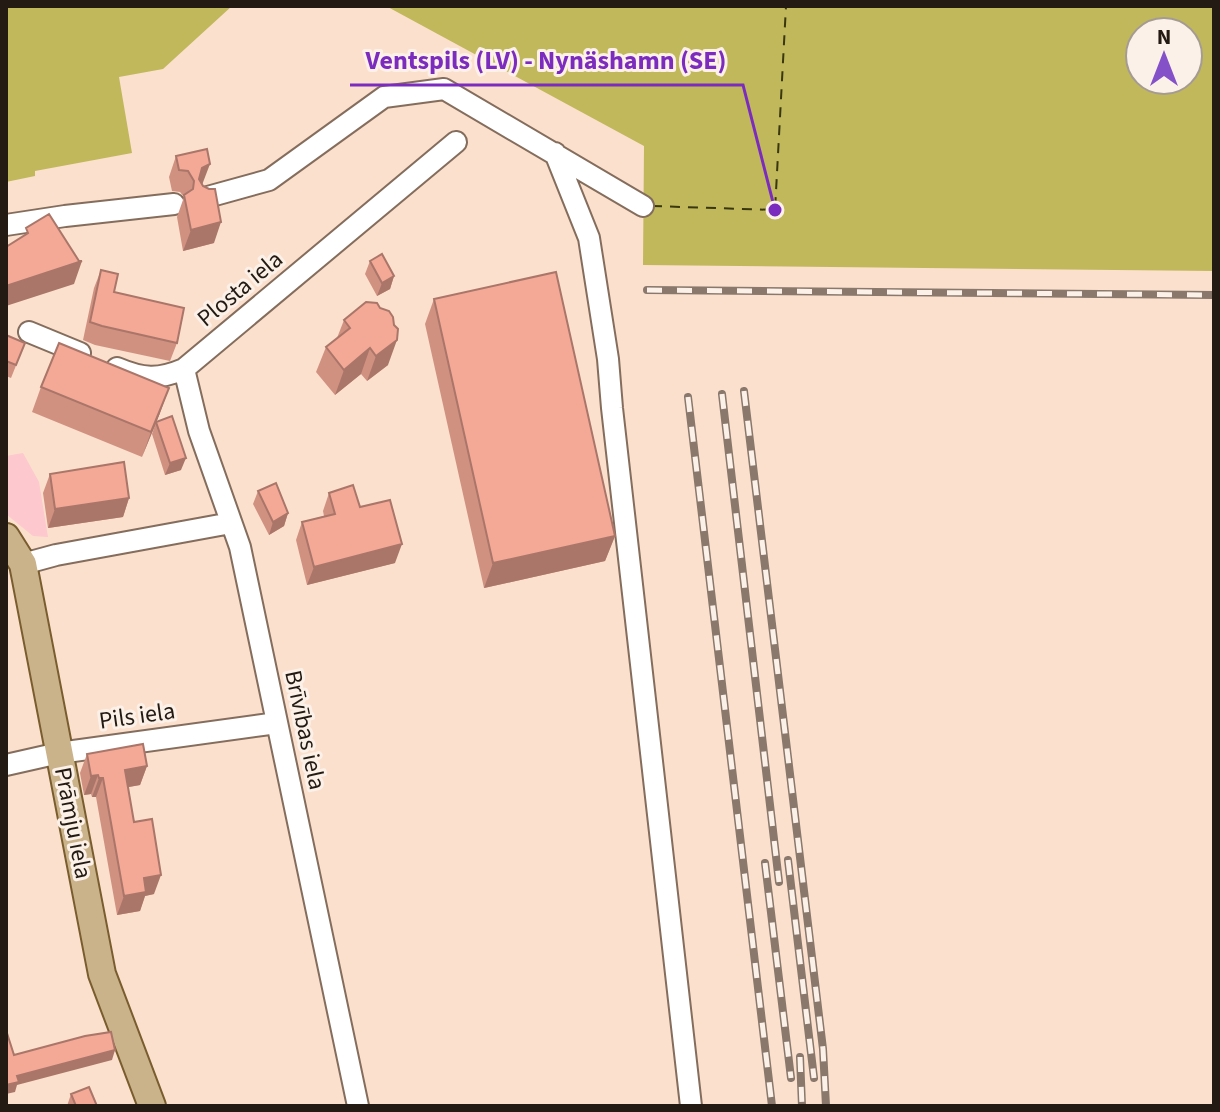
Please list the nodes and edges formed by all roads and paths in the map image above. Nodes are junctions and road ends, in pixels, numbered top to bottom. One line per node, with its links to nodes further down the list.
1 (456, 142): 8 (street, Plosta iela)
2 (555, 153): 3 (street); 5 (street); 17 (street)
3 (204, 198)
4 (174, 204): 6 (street)
5 (643, 206)
6 (6, 225)
7 (29, 332): 8 (street, Plosta iela)
8 (184, 369): 9 (street, Brīvības iela)
9 (231, 523): 11 (street); 12 (street, Brīvības iela)
10 (6, 537): 11 (main road, Prāmju iela)
11 (23, 564): 13 (main road, Prāmju iela)
12 (277, 723): 13 (street, Pils iela); 16 (street, Brīvības iela)
13 (59, 753): 14 (street, Pils iela); 15 (main road, Prāmju iela)
14 (6, 765)
15 (152, 1106)
16 (358, 1106)
17 (691, 1106)

